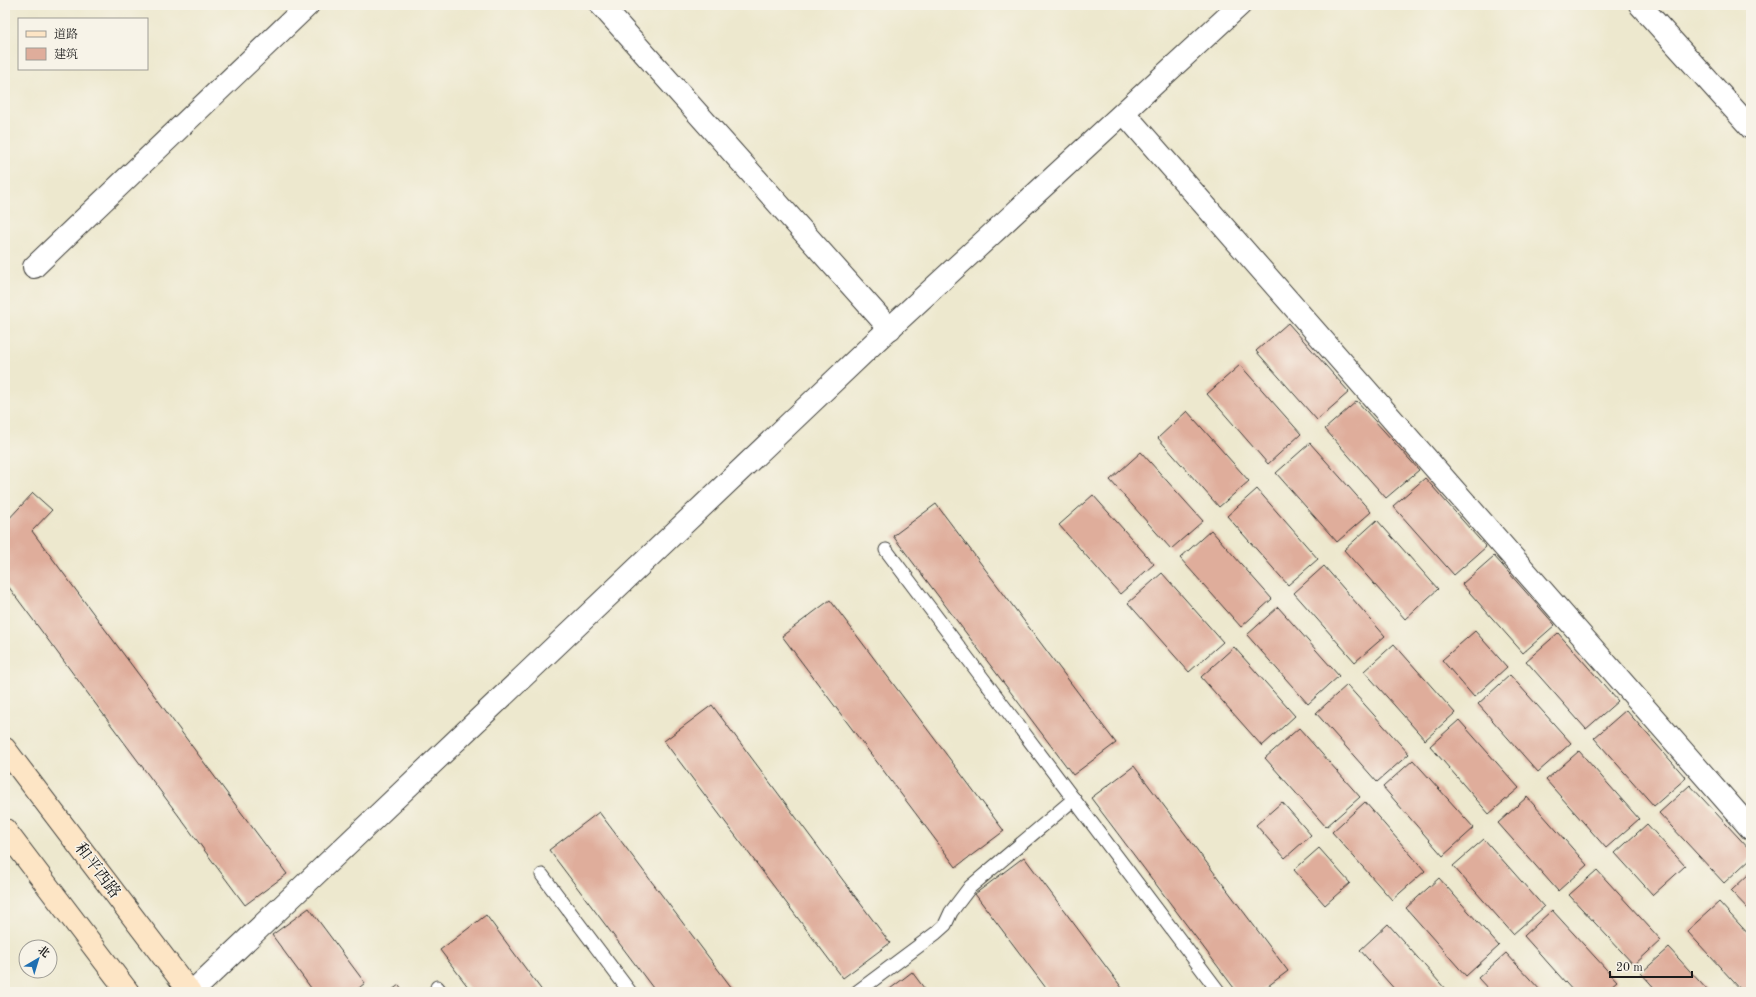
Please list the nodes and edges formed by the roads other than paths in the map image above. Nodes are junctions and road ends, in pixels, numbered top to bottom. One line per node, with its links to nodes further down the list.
1 (308, 5): 7 (street)
2 (601, 5): 8 (street)
3 (1240, 5): 5 (street)
4 (1640, 5): 6 (street)
5 (1124, 112): 8 (street); 12 (street)
6 (1751, 128)
7 (34, 267)
8 (890, 329): 16 (street)
9 (886, 550): 11 (lane)
10 (5, 749): 16 (main road, 和平西路)
11 (1074, 799): 18 (lane); 19 (lane)
12 (1751, 829)
13 (5, 830): 15 (main road)
14 (542, 875): 17 (lane)
15 (128, 992)
16 (191, 992)
17 (630, 992)
18 (857, 992)
19 (1219, 992)

